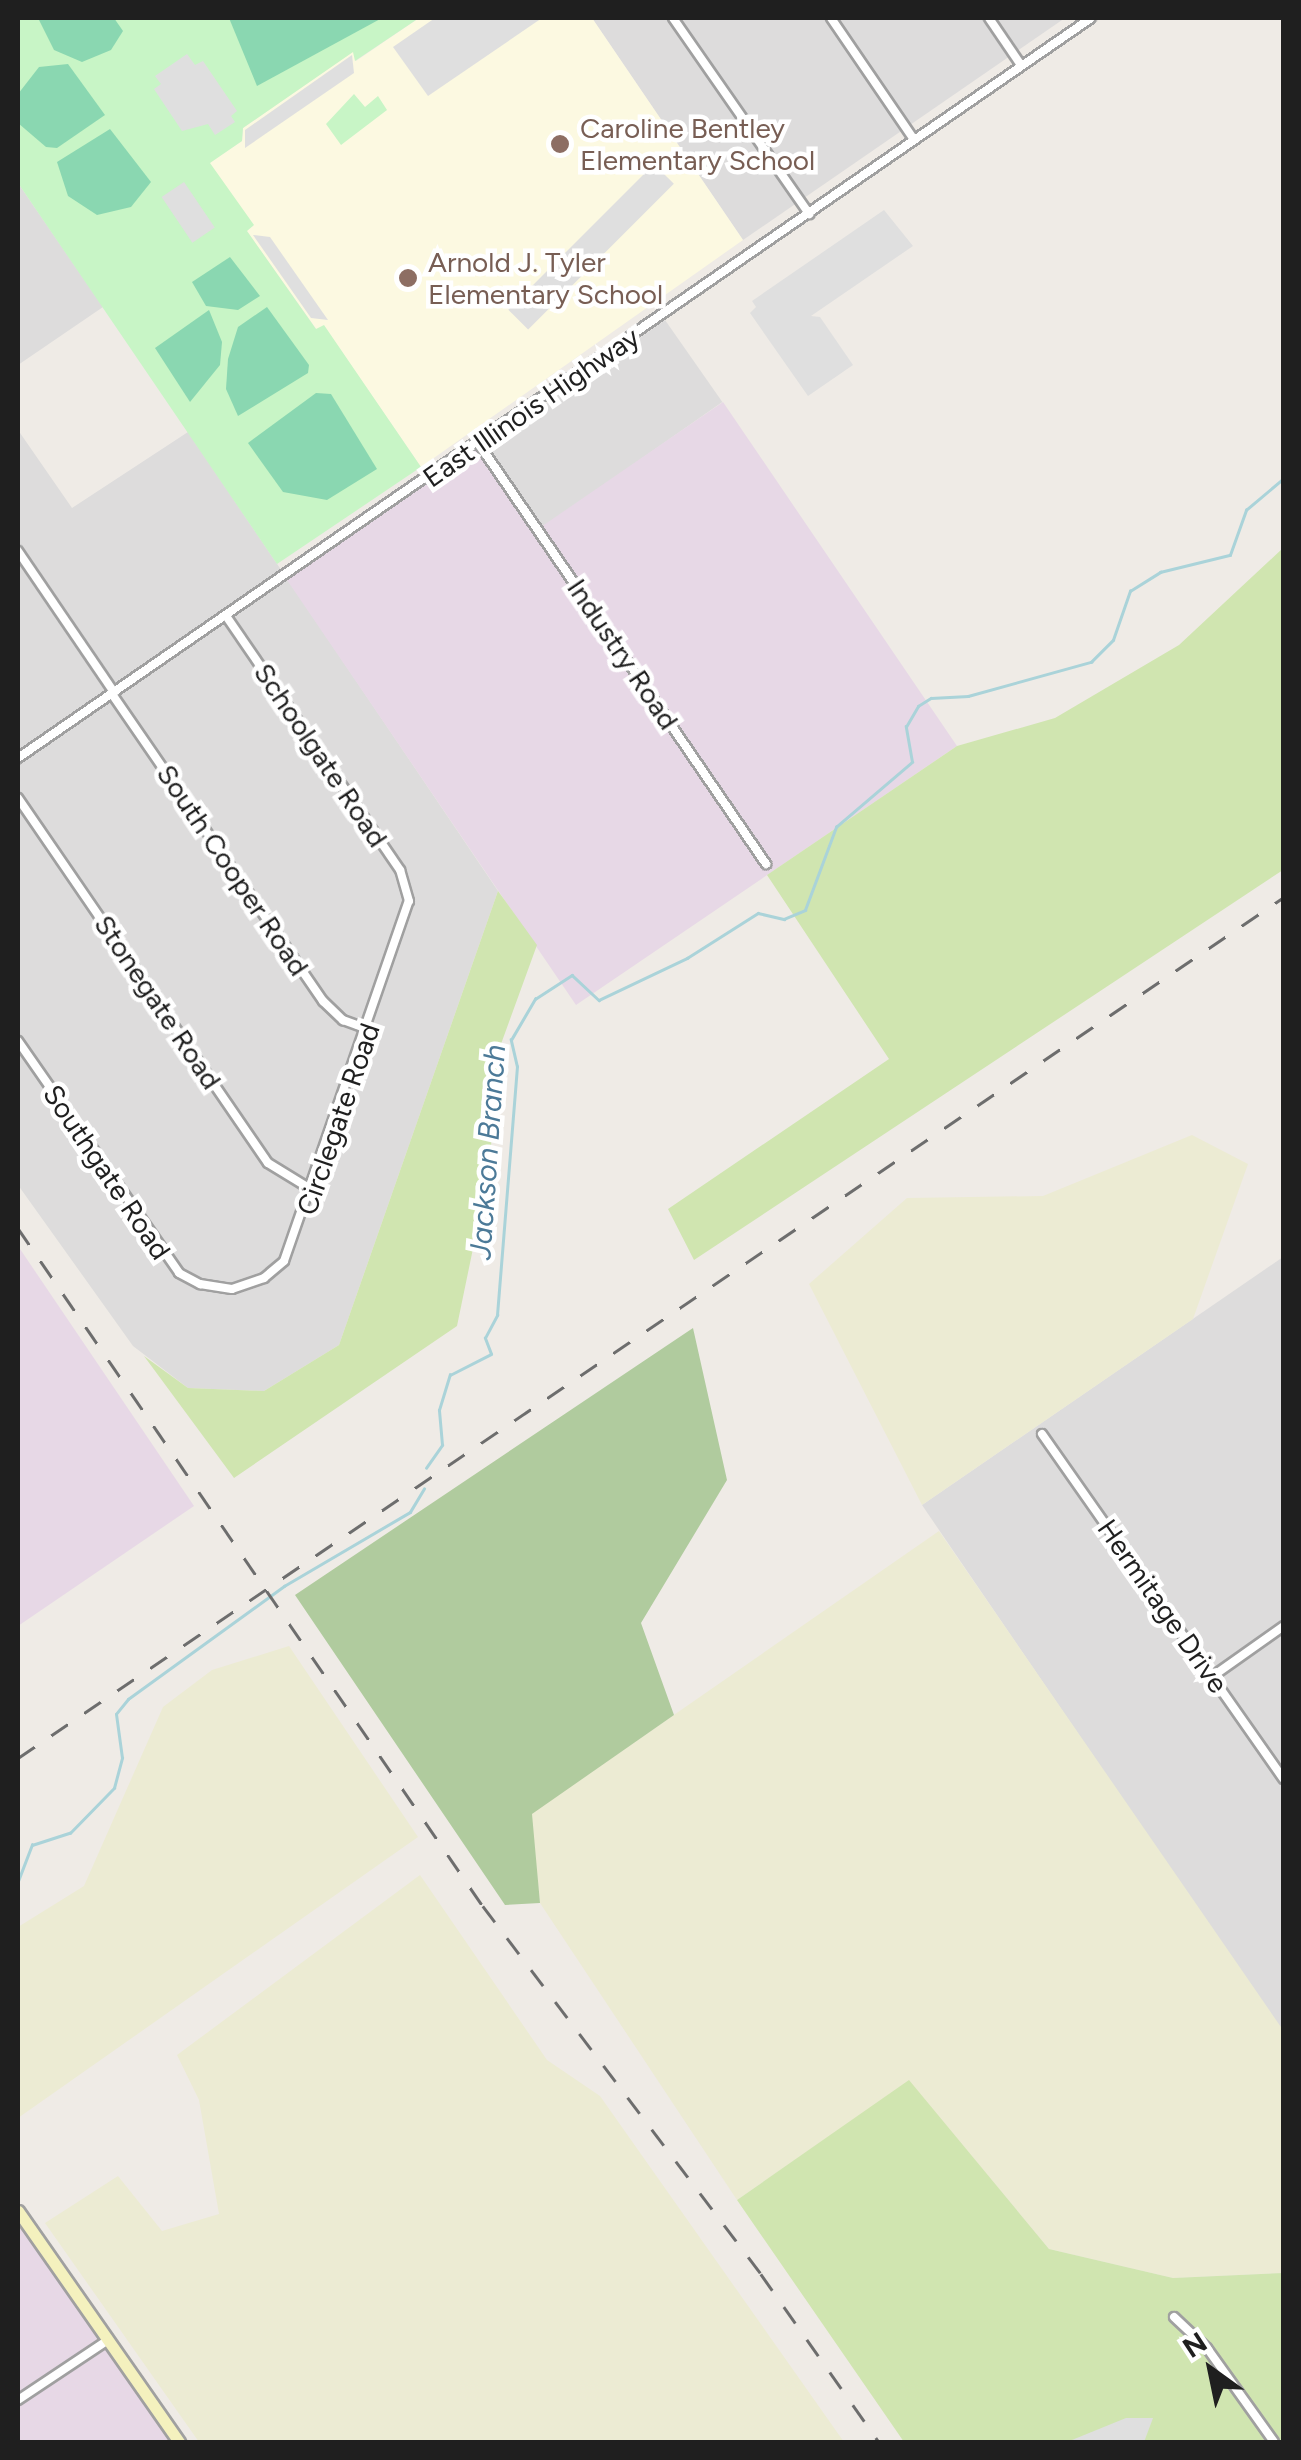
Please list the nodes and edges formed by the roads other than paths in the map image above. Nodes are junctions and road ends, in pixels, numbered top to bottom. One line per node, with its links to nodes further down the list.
1 (673, 18): 7 (street)
2 (831, 18): 6 (street)
3 (989, 18): 5 (street)
4 (1091, 18): 5 (street, East Illinois Highway)
5 (1021, 64): 6 (street, East Illinois Highway)
6 (914, 138): 7 (street, East Illinois Highway)
7 (809, 214): 8 (street, East Illinois Highway)
8 (479, 444): 10 (street, East Illinois Highway); 14 (street, Industry Road)
9 (18, 551): 11 (street, South Cooper Road)
10 (226, 616): 11 (street, East Illinois Highway); 15 (street, Schoolgate Road)
11 (113, 693): 12 (street, East Illinois Highway); 16 (street, South Cooper Road)
12 (18, 758)
13 (18, 798): 18 (street, Stonegate Road)
14 (766, 864)
15 (409, 896): 16 (street, Circlegate Road)
16 (368, 1029): 18 (street, Circlegate Road)
17 (18, 1040): 19 (street, Southgate Road)
18 (312, 1190): 19 (street, Circlegate Road)
19 (210, 1287)
20 (1042, 1434): 22 (street, Hermitage Drive)
21 (1284, 1626): 22 (street)
22 (1212, 1676): 23 (street, Hermitage Drive)
23 (1284, 1779)
24 (18, 2210): 26 (main road)
25 (1174, 2317): 29 (street)
26 (108, 2340): 27 (street); 28 (main road)
27 (18, 2400)
28 (179, 2442)
29 (1274, 2442)

